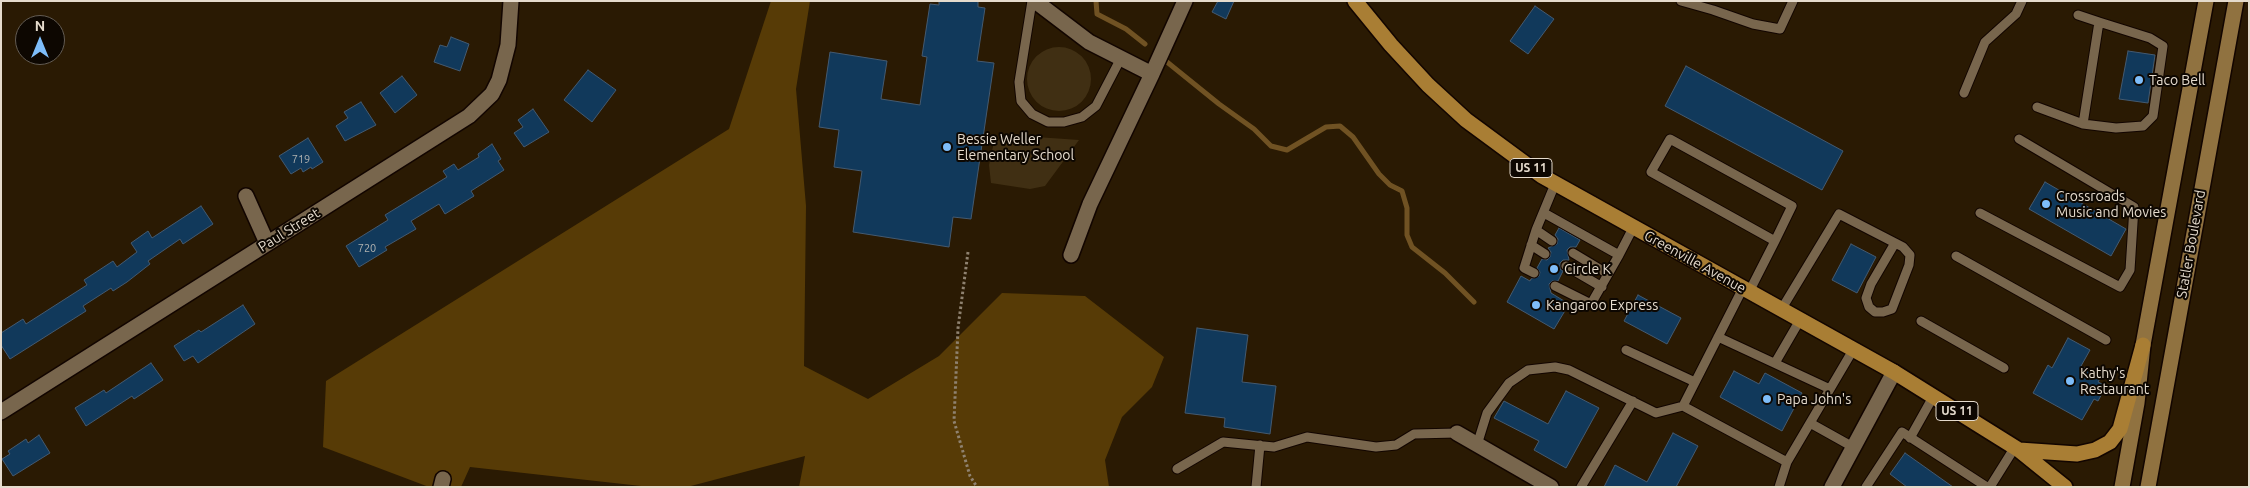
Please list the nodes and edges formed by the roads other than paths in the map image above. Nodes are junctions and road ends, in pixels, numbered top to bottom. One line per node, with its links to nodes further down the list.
1 (511, 1): 27 (street, Paul Street)
2 (1033, 1): 12 (street); 12 (lane)
3 (1184, 1): 13 (street)
4 (1355, 1): 18 (main road, Greenville Avenue / US 11)
5 (1681, 1): 6 (lane)
6 (1793, 1)
7 (2022, 1): 14 (lane)
8 (2206, 1): 45 (main road)
9 (2236, 1): 75 (main road, Statler Boulevard)
10 (2078, 15): 11 (lane)
11 (2099, 22): 16 (lane); 16 (lane)
12 (1121, 58): 13 (street)
13 (1152, 74): 31 (street)
14 (1964, 93)
15 (2036, 107): 16 (lane)
16 (2084, 124)
17 (2019, 139): 21 (lane)
18 (1556, 184): 20 (lane); 22 (main road, Greenville Avenue / US 11)
19 (246, 196): 27 (street)
20 (1544, 213): 23 (lane); 32 (lane)
21 (1980, 213)
22 (1633, 228): 32 (lane); 39 (main road, Greenville Avenue / US 11)
23 (1536, 230): 24 (lane); 28 (lane)
24 (1552, 241)
25 (1775, 241): 25 (lane); 39 (lane)
26 (1895, 243): 26 (lane); 40 (lane)
27 (268, 244): 56 (street, Paul Street)
28 (1531, 245): 30 (lane); 35 (lane)
29 (1573, 253): 36 (lane)
30 (1545, 254)
31 (1071, 255)
32 (1619, 255): 36 (lane)
33 (1956, 256): 44 (lane)
34 (1566, 266): 38 (lane)
35 (1534, 273)
36 (1608, 274): 38 (lane)
37 (1555, 286): 38 (lane)
38 (1602, 287)
39 (1746, 290): 40 (main road, Greenville Avenue / US 11); 43 (lane)
40 (1781, 310): 41 (main road, Greenville Avenue / US 11)
41 (1800, 320): 47 (main road, Greenville Avenue / US 11); 48 (lane)
42 (1921, 321): 49 (lane)
43 (1718, 336): 48 (lane); 51 (lane)
44 (2106, 340)
45 (2143, 345): 63 (main road); 74 (main road)
46 (1626, 350): 51 (lane)
47 (1853, 350): 50 (main road, Greenville Avenue / US 11); 52 (lane)
48 (1775, 363): 52 (lane)
49 (2004, 368)
50 (1894, 372): 53 (main road, Greenville Avenue / US 11); 62 (street)
51 (1695, 382): 55 (lane)
52 (1830, 389): 57 (lane)
53 (1933, 397): 59 (lane); 63 (main road, Greenville Avenue / US 11)
54 (1633, 401): 55 (lane); 60 (lane); 69 (lane)
55 (1683, 406): 64 (lane)
56 (1, 412)
57 (1810, 423): 62 (lane); 64 (lane)
58 (1457, 433): 60 (street); 61 (lane)
59 (1910, 438): 72 (lane); 73 (lane)
60 (1477, 445): 68 (street)
61 (1260, 446): 65 (lane); 67 (lane)
62 (1853, 447): 71 (street)
63 (2017, 449): 66 (main road, Greenville Avenue / US 11); 73 (lane)
64 (1787, 462): 70 (lane)
65 (1177, 469)
66 (2063, 486)
67 (1256, 487)
68 (1551, 487)
69 (1581, 487)
70 (1779, 487)
71 (1832, 487)
72 (1866, 487)
73 (1989, 487)
74 (2122, 487)
75 (2148, 487)

